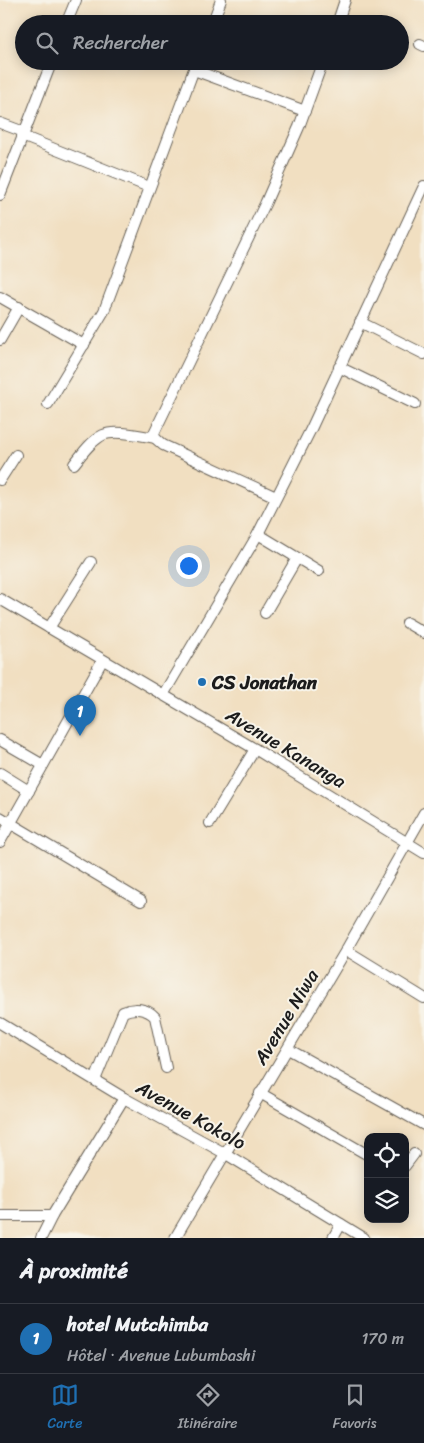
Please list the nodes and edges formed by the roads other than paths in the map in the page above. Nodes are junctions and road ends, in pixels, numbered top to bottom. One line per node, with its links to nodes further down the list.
1 (76, 0): 4 (street)
2 (221, 0): 5 (street)
3 (346, 0): 6 (street)
4 (70, 15)
5 (215, 15)
6 (340, 15)
7 (48, 70): 13 (street)
8 (193, 70): 15 (street)
9 (205, 70): 11 (street)
10 (320, 70): 11 (street)
11 (305, 111): 26 (street)
12 (0, 123): 13 (street)
13 (23, 134): 15 (street); 16 (street)
14 (424, 186): 19 (street)
15 (149, 187): 21 (street)
16 (0, 194)
17 (0, 297): 18 (street)
18 (19, 307): 20 (street); 21 (street)
19 (360, 322): 22 (street); 23 (street)
20 (0, 340)
21 (84, 346): 24 (street)
22 (424, 354)
23 (339, 367): 25 (street); 30 (street)
24 (48, 404)
25 (415, 404)
26 (155, 438): 28 (street); 30 (street)
27 (16, 455): 29 (street)
28 (74, 464)
29 (0, 480)
30 (276, 497): 31 (street)
31 (258, 534): 32 (street); 41 (street)
32 (297, 558): 34 (street); 36 (street)
33 (91, 562): 38 (street)
34 (318, 571)
35 (0, 599): 38 (street, Avenue Kananga)
36 (265, 613)
37 (407, 623): 39 (street)
38 (49, 628): 40 (street, Avenue Kananga)
39 (424, 633)
40 (102, 661): 41 (street, Avenue Kananga); 44 (street)
41 (163, 695): 43 (street, Avenue Kananga)
42 (0, 740): 44 (street)
43 (255, 749): 49 (street); 52 (street, Avenue Kananga)
44 (43, 765): 46 (street)
45 (0, 773): 46 (street)
46 (29, 791): 50 (street)
47 (424, 813): 52 (street, Avenue Niwa)
48 (0, 817): 50 (street)
49 (210, 823)
50 (11, 824): 51 (street); 54 (street)
51 (0, 842)
52 (407, 843): 53 (street, Avenue Kananga); 55 (street, Avenue Niwa)
53 (424, 852)
54 (141, 901)
55 (346, 950): 56 (street); 58 (street, Avenue Niwa)
56 (424, 998)
57 (0, 1023): 60 (street, Avenue Kokolo)
58 (288, 1048): 61 (street, Avenue Niwa); 63 (street)
59 (166, 1068): 60 (street)
60 (95, 1080): 62 (street, Avenue Kokolo)
61 (260, 1093): 64 (street); 65 (street, Avenue Niwa)
62 (124, 1098): 65 (street, Avenue Kokolo); 69 (street)
63 (424, 1125)
64 (364, 1153)
65 (226, 1154): 70 (street, Avenue Kokolo); 73 (street, Avenue Niwa)
66 (414, 1154): 67 (street)
67 (409, 1161)
68 (0, 1216): 69 (street)
69 (52, 1216): 72 (street)
70 (341, 1224): 71 (street, Avenue Kokolo); 74 (street)
71 (358, 1236)
72 (41, 1238)
73 (175, 1238)
74 (333, 1238)

